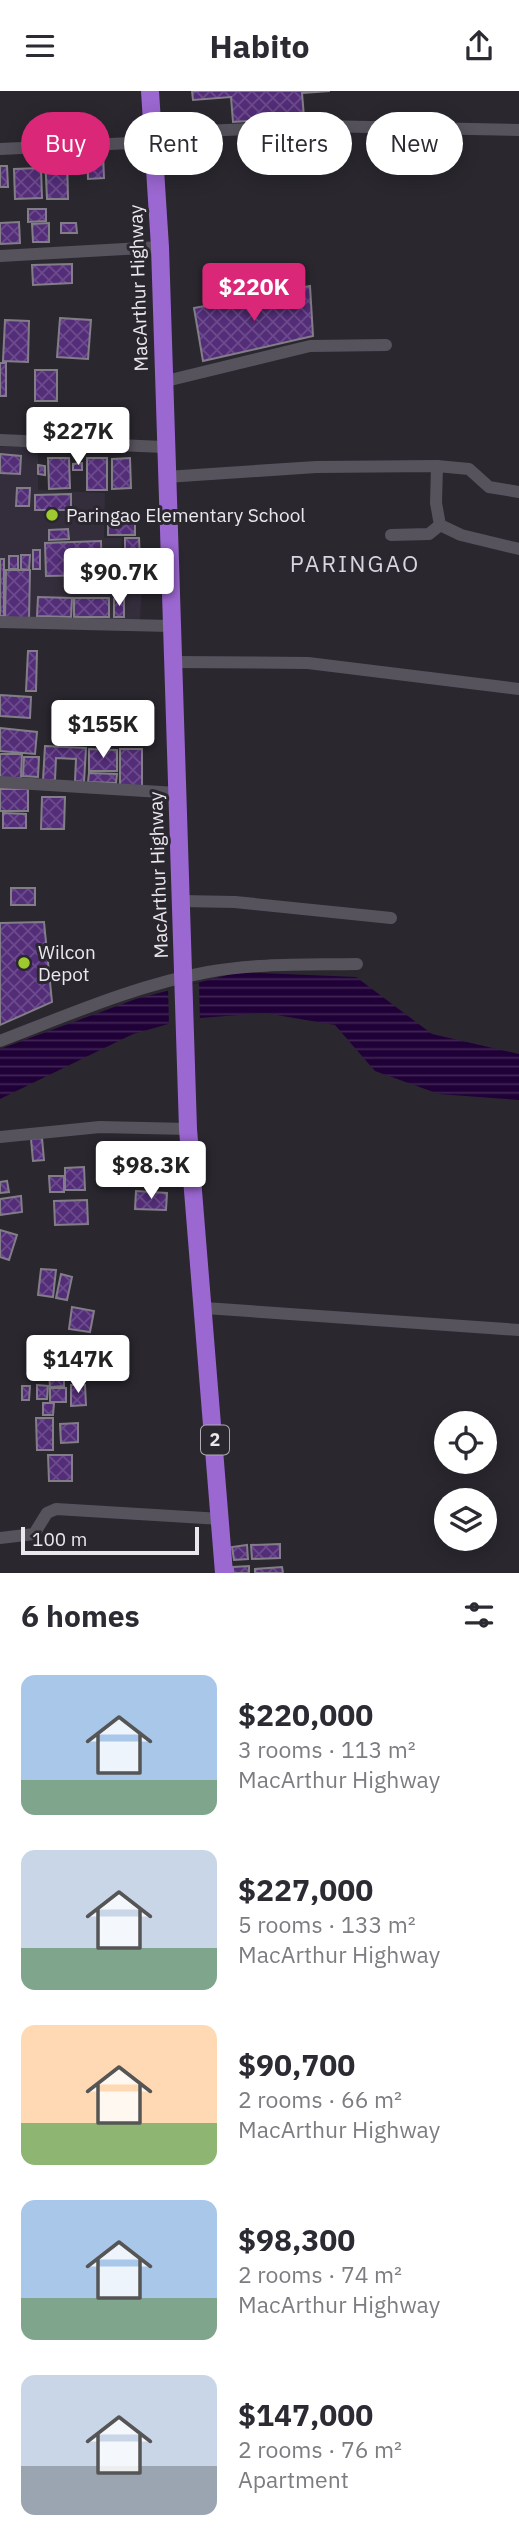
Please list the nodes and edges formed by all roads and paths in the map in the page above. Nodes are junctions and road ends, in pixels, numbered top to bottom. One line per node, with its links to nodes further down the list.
1 (150, 91): 2 (highway, MacArthur Highway / 2)
2 (152, 112)
3 (519, 130): 4 (street)
4 (223, 132)
5 (124, 139): 6 (street)
6 (0, 149)
7 (156, 175): 8 (highway, MacArthur Highway / 2)
8 (160, 247): 9 (street); 11 (highway, MacArthur Highway / 2)
9 (0, 256)
10 (386, 345): 11 (street)
11 (162, 382): 13 (highway, MacArthur Highway / 2)
12 (0, 440): 13 (street)
13 (164, 447): 15 (highway, MacArthur Highway / 2)
14 (437, 466): 15 (street); 16 (street); 17 (street)
15 (166, 477): 21 (highway, MacArthur Highway / 2)
16 (519, 492)
17 (440, 525): 18 (street); 19 (street)
18 (391, 535)
19 (519, 549)
20 (0, 622): 21 (street)
21 (171, 626): 22 (highway, MacArthur Highway / 2)
22 (172, 662): 23 (street); 25 (highway, MacArthur Highway / 2)
23 (519, 688)
24 (0, 782): 25 (street)
25 (177, 793): 26 (highway, MacArthur Highway / 2)
26 (181, 901): 27 (street); 29 (highway, MacArthur Highway / 2)
27 (391, 918)
28 (357, 964): 29 (street)
29 (183, 981): 30 (street); 31 (highway, MacArthur Highway / 2)
30 (0, 1041)
31 (188, 1129): 32 (street); 33 (highway, MacArthur Highway / 2)
32 (0, 1137)
33 (205, 1308): 34 (street); 35 (highway, MacArthur Highway / 2)
34 (519, 1330)
35 (222, 1519): 36 (street); 37 (highway, MacArthur Highway / 2)
36 (0, 1538)
37 (224, 1573)

